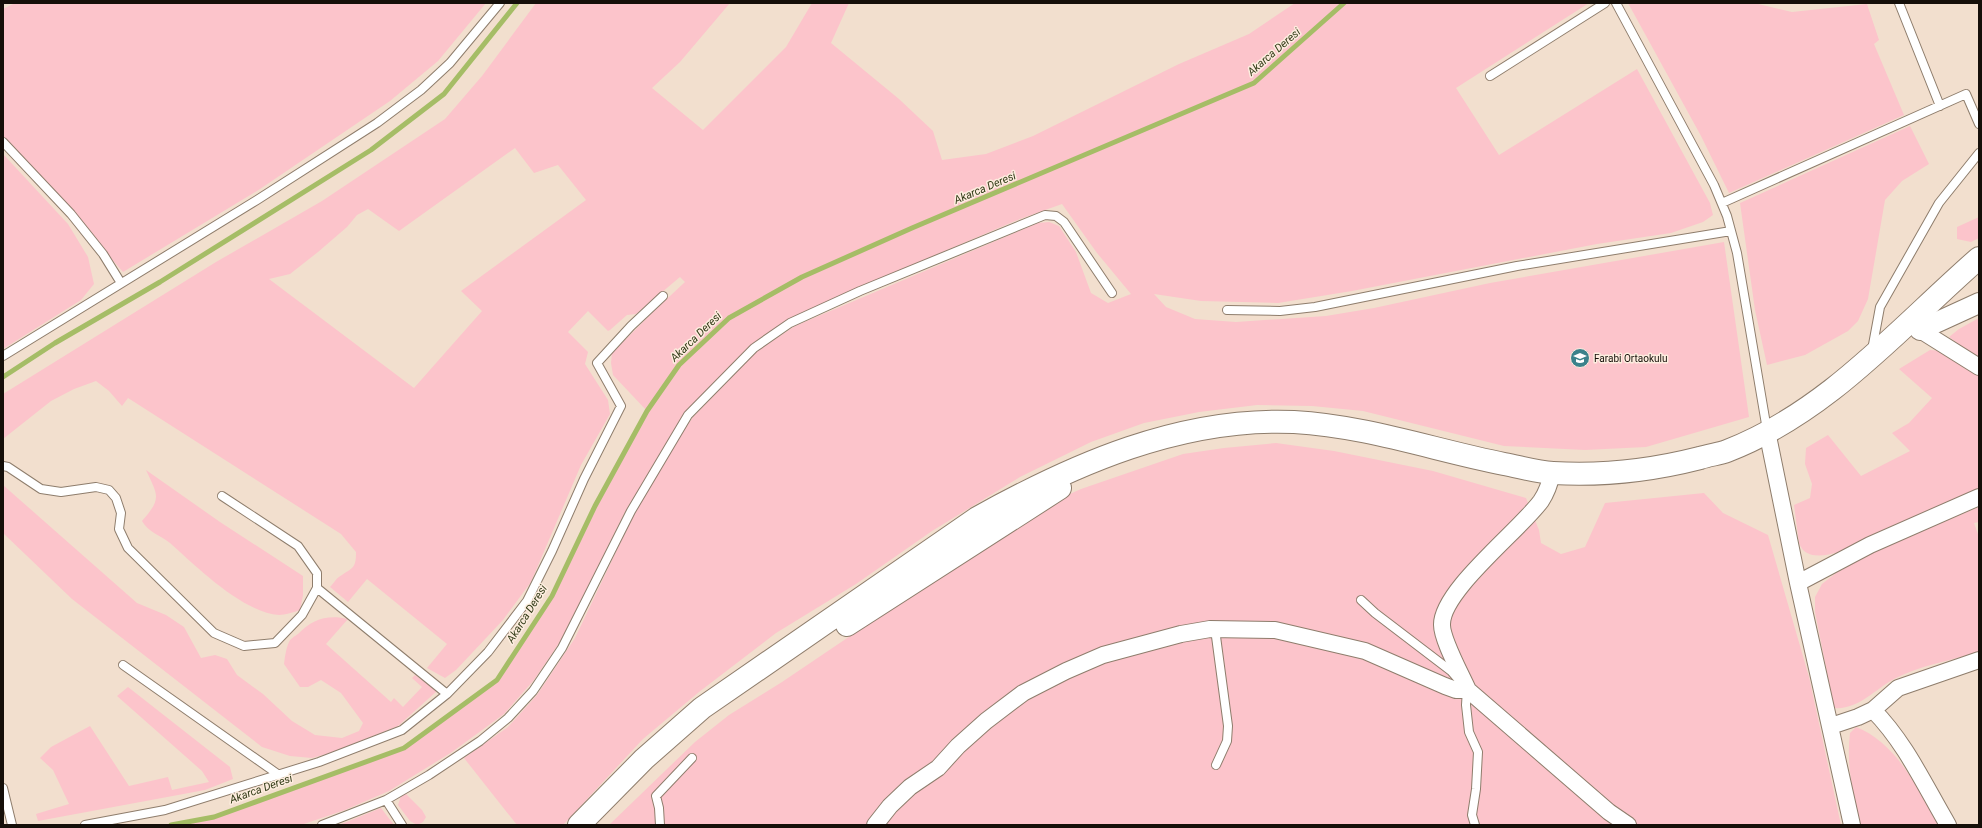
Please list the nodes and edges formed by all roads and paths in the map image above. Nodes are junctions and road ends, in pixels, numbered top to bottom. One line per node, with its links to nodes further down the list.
1 (500, 3): 14 (lane)
2 (1605, 3): 5 (lane)
3 (1616, 3): 10 (lane)
4 (1899, 3): 6 (lane)
5 (1490, 76)
6 (1940, 106): 7 (lane); 10 (lane)
7 (1979, 124)
8 (3, 142): 14 (lane)
9 (1979, 153): 21 (lane)
10 (1722, 203): 11 (lane)
11 (1731, 231): 18 (lane); 23 (lane)
12 (1979, 258): 21 (main road)
13 (1979, 276): 19 (main road)
14 (121, 283): 20 (lane)
15 (1112, 292): 42 (lane)
16 (663, 296): 35 (lane)
17 (1979, 303): 19 (street)
18 (1227, 310)
19 (1920, 330): 22 (street); 23 (main road)
20 (3, 356)
21 (1870, 359): 23 (main road)
22 (1979, 367)
23 (1768, 437): 25 (main road); 28 (street)
24 (3, 466): 29 (lane)
25 (1551, 477): 34 (street); 47 (main road); 48 (main road)
26 (222, 496): 29 (lane)
27 (1979, 497): 28 (street)
28 (1798, 583): 37 (street)
29 (317, 588): 35 (lane)
30 (1361, 600): 34 (lane)
31 (1216, 629): 34 (street); 39 (lane); 50 (street)
32 (1979, 660): 36 (street)
33 (124, 665): 40 (lane)
34 (1468, 690): 51 (lane); 52 (street)
35 (447, 694): 40 (lane)
36 (1873, 710): 37 (street); 54 (street)
37 (1831, 726): 53 (street)
38 (692, 758): 49 (lane)
39 (1216, 765)
40 (279, 775): 44 (lane)
41 (3, 788): 43 (lane)
42 (386, 800): 45 (lane); 46 (lane)
43 (12, 825)
44 (85, 825)
45 (322, 825)
46 (402, 825)
47 (579, 825)
48 (597, 825)
49 (660, 825)
50 (875, 825)
51 (1474, 825)
52 (1628, 825)
53 (1852, 825)
54 (1948, 825)

